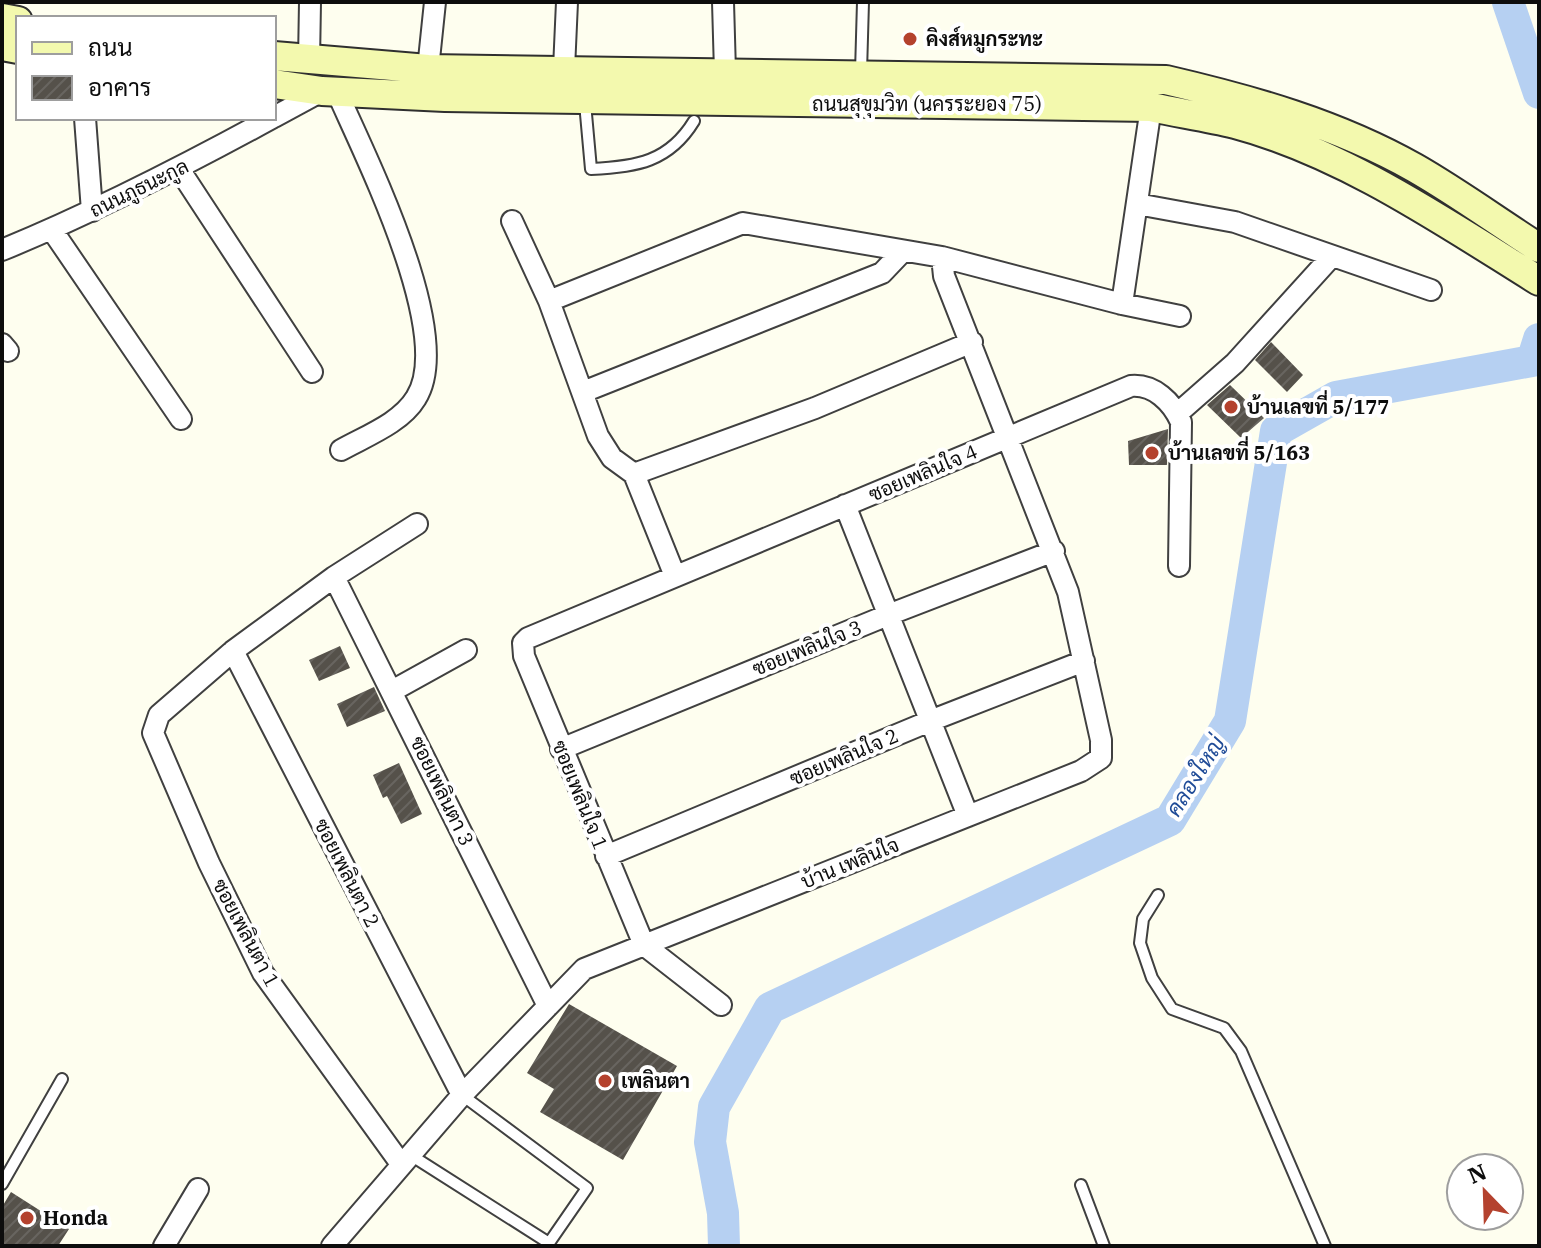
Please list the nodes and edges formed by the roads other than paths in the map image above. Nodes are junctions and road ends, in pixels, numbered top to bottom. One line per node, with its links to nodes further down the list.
1 (310, 2): 7 (street)
2 (435, 2): 8 (street)
3 (567, 2): 9 (street)
4 (723, 2): 10 (street)
5 (863, 2): 11 (lane)
6 (276, 56): 7 (street, ถนนสุขุมวิท (นครระยอง 75))
7 (309, 61): 8 (street, ถนนสุขุมวิท (นครระยอง 75))
8 (428, 69): 9 (street, ถนนสุขุมวิท (นครระยอง 75))
9 (564, 69): 10 (street, ถนนสุขุมวิท (นครระยอง 75))
10 (725, 72): 11 (street, ถนนสุขุมวิท (นครระยอง 75))
11 (848, 74): 15 (street); 26 (street, ถนนสุขุมวิท (นครระยอง 75))
12 (276, 84): 13 (street, ถนนสุขุมวิท (นครระยอง 75))
13 (330, 91): 14 (street, ถนนสุขุมวิท (นครระยอง 75)); 17 (street, ถนนภูธนะกูล); 42 (street)
14 (585, 101): 15 (street, ถนนสุขุมวิท (นครระยอง 75)); 20 (lane)
15 (834, 104): 16 (street, ถนนสุขุมวิท (นครระยอง 75))
16 (1151, 107): 22 (street); 31 (street, ถนนสุขุมวิท (นครระยอง 75))
17 (276, 116)
18 (85, 120): 23 (street)
19 (268, 120): 21 (street, ถนนภูธนะกูล)
20 (694, 121)
21 (179, 169): 23 (street, ถนนภูธนะกูล); 37 (street)
22 (1137, 204): 29 (street); 34 (street)
23 (92, 211): 25 (street, ถนนภูธนะกูล)
24 (512, 221): 33 (street)
25 (52, 230): 27 (street, ถนนภูธนะกูล); 40 (street)
26 (1539, 248)
27 (2, 250)
28 (902, 252): 30 (street); 33 (street); 38 (street)
29 (1332, 256): 32 (street); 39 (street)
30 (942, 257): 34 (street); 36 (street)
31 (1539, 281)
32 (1431, 290)
33 (549, 301): 38 (street)
34 (1122, 304): 35 (street)
35 (1180, 316)
36 (972, 342): 41 (street); 43 (street)
37 (312, 372)
38 (583, 392): 43 (street)
39 (1177, 414): 41 (street, ซอยเพลินใจ 4); 47 (street)
40 (181, 419)
41 (1008, 437): 44 (street, ซอยเพลินใจ 4); 46 (street)
42 (341, 450)
43 (634, 474): 48 (street)
44 (845, 505): 48 (street, ซอยเพลินใจ 4); 50 (street)
45 (417, 524): 49 (street)
46 (1054, 551): 50 (street, ซอยเพลินใจ 3); 54 (street)
47 (1179, 566)
48 (675, 576): 51 (street, ซอยเพลินใจ 4)
49 (334, 577): 53 (street); 55 (street, ซอยเพลินตา 3)
50 (888, 615): 56 (street); 57 (street, ซอยเพลินใจ 3)
51 (523, 643): 57 (street, ซอยเพลินใจ 1)
52 (466, 650): 55 (street)
53 (233, 651): 65 (street, ซอยเพลินตา 2); 66 (street, ซอยเพลินตา 1)
54 (1084, 661): 56 (street, ซอยเพลินใจ 2); 58 (street, บ้าน เพลินใจ)
55 (392, 691): 63 (street, ซอยเพลินตา 3)
56 (930, 721): 58 (street); 59 (street, ซอยเพลินใจ 2)
57 (561, 749): 59 (street, ซอยเพลินใจ 1)
58 (968, 816): 61 (street, บ้าน เพลินใจ)
59 (606, 856): 61 (street, ซอยเพลินใจ 1)
60 (1158, 895): 73 (lane)
61 (644, 945): 62 (street); 63 (street, บ้าน เพลินใจ)
62 (721, 1005)
63 (548, 1006): 65 (street, บ้าน เพลินใจ)
64 (62, 1079): 67 (lane)
65 (462, 1095): 66 (street, บ้าน เพลินใจ); 66 (lane)
66 (405, 1159): 71 (street, บ้าน เพลินใจ)
67 (2, 1184)
68 (1081, 1185): 72 (lane)
69 (198, 1189): 70 (street)
70 (164, 1246)
71 (332, 1246)
72 (1104, 1246)
73 (1325, 1246)

